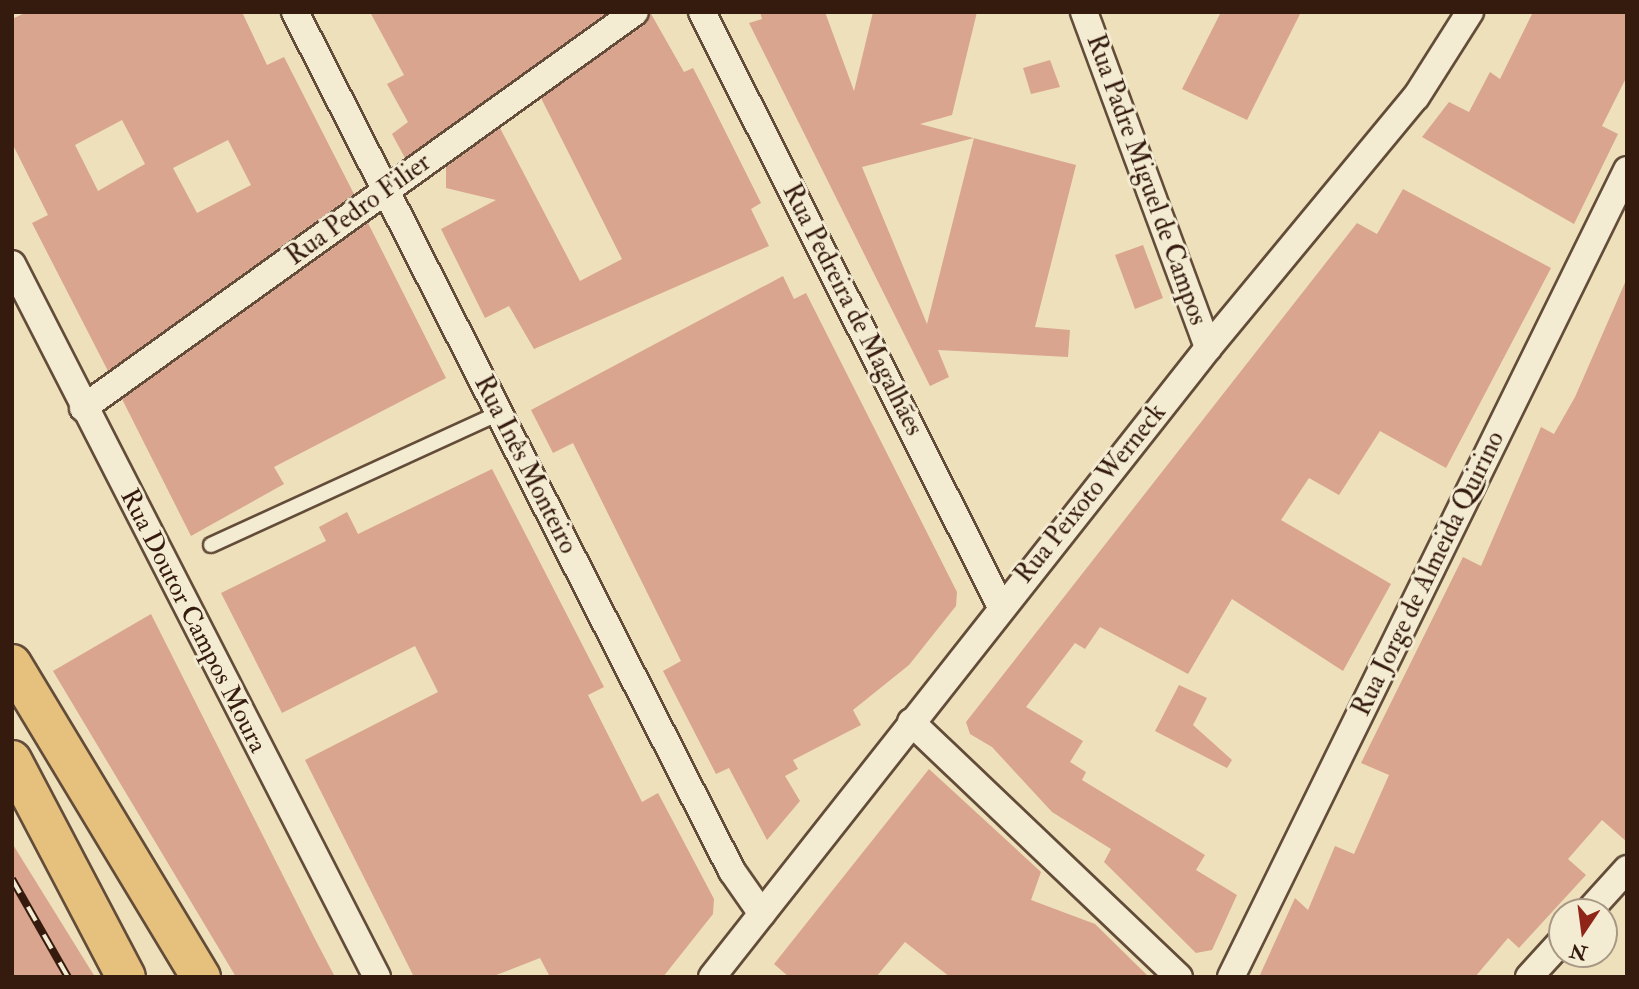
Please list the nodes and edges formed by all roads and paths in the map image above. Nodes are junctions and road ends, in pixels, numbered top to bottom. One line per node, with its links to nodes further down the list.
1 (295, 12): 7 (street, Rua Inês Monteiro)
2 (635, 12): 7 (street, Rua Pedro Filier)
3 (702, 12): 13 (street, Rua Pedreira de Magalhães)
4 (1084, 12): 9 (street, Rua Padre Miguel de Campos)
5 (1470, 12): 9 (street, Rua Peixoto Werneck)
6 (1627, 170): 26 (street, Rua Jorge de Almeida Quirino)
7 (386, 191): 10 (street, Rua Pedro Filier); 11 (street, Rua Inês Monteiro)
8 (12, 264): 10 (street, Rua Doutor Campos Moura)
9 (1208, 348): 13 (street, Rua Peixoto Werneck)
10 (83, 408): 23 (street, Rua Doutor Campos Moura)
11 (499, 413): 12 (lane); 19 (street, Rua Inês Monteiro)
12 (211, 545)
13 (1001, 607): 15 (street, Rua Peixoto Werneck)
14 (12, 664): 22 (highway)
15 (911, 722): 19 (street, Rua Peixoto Werneck); 25 (street)
16 (12, 760): 21 (highway)
17 (1627, 870): 18 (street)
18 (1601, 898)
19 (762, 914): 24 (street, Rua Peixoto Werneck)
20 (1548, 956): 27 (street)
21 (126, 977)
22 (201, 977)
23 (377, 977)
24 (712, 977)
25 (1179, 977)
26 (1231, 977)
27 (1529, 977)

